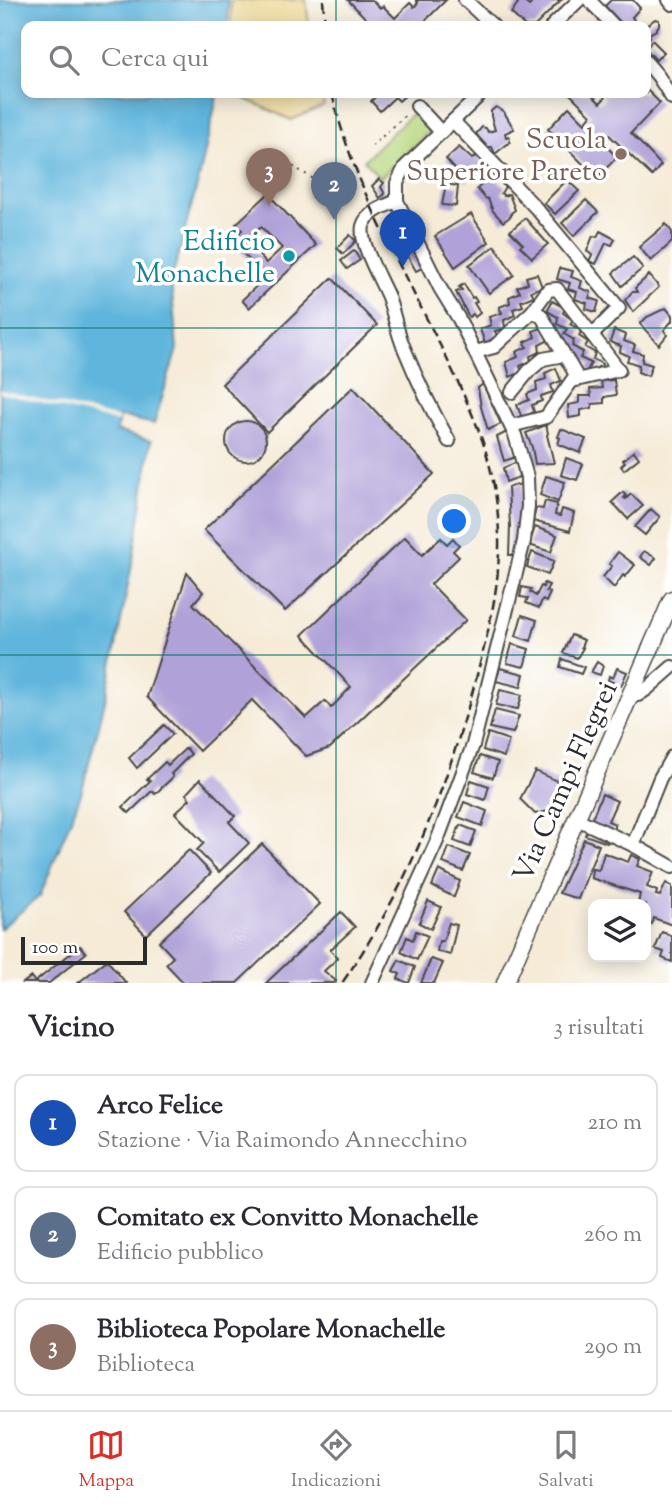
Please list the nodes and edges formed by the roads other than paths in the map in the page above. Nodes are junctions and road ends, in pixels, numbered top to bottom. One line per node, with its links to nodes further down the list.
1 (466, 0): 4 (street)
2 (579, 0): 5 (street)
3 (589, 0): 6 (street)
4 (489, 21)
5 (557, 21)
6 (609, 21)
7 (651, 68): 9 (street)
8 (477, 98): 11 (street)
9 (672, 98)
10 (417, 106): 12 (street)
11 (453, 121): 12 (street); 15 (street)
12 (441, 132): 13 (street)
13 (397, 201): 16 (street); 21 (street)
14 (533, 312): 15 (street); 16 (street); 17 (street)
15 (592, 335): 18 (street)
16 (475, 352): 20 (street)
17 (564, 355): 18 (street); 19 (street)
18 (572, 381): 20 (street)
19 (512, 392)
20 (511, 426): 29 (street)
21 (449, 441)
22 (672, 599): 24 (main road, Via Campi Flegrei)
23 (672, 667): 24 (street)
24 (645, 693): 26 (main road, Via Campi Flegrei)
25 (672, 757): 27 (street)
26 (577, 819): 27 (street); 30 (main road, Via Campi Flegrei)
27 (633, 845): 28 (street)
28 (672, 867)
29 (372, 983)
30 (505, 983)

